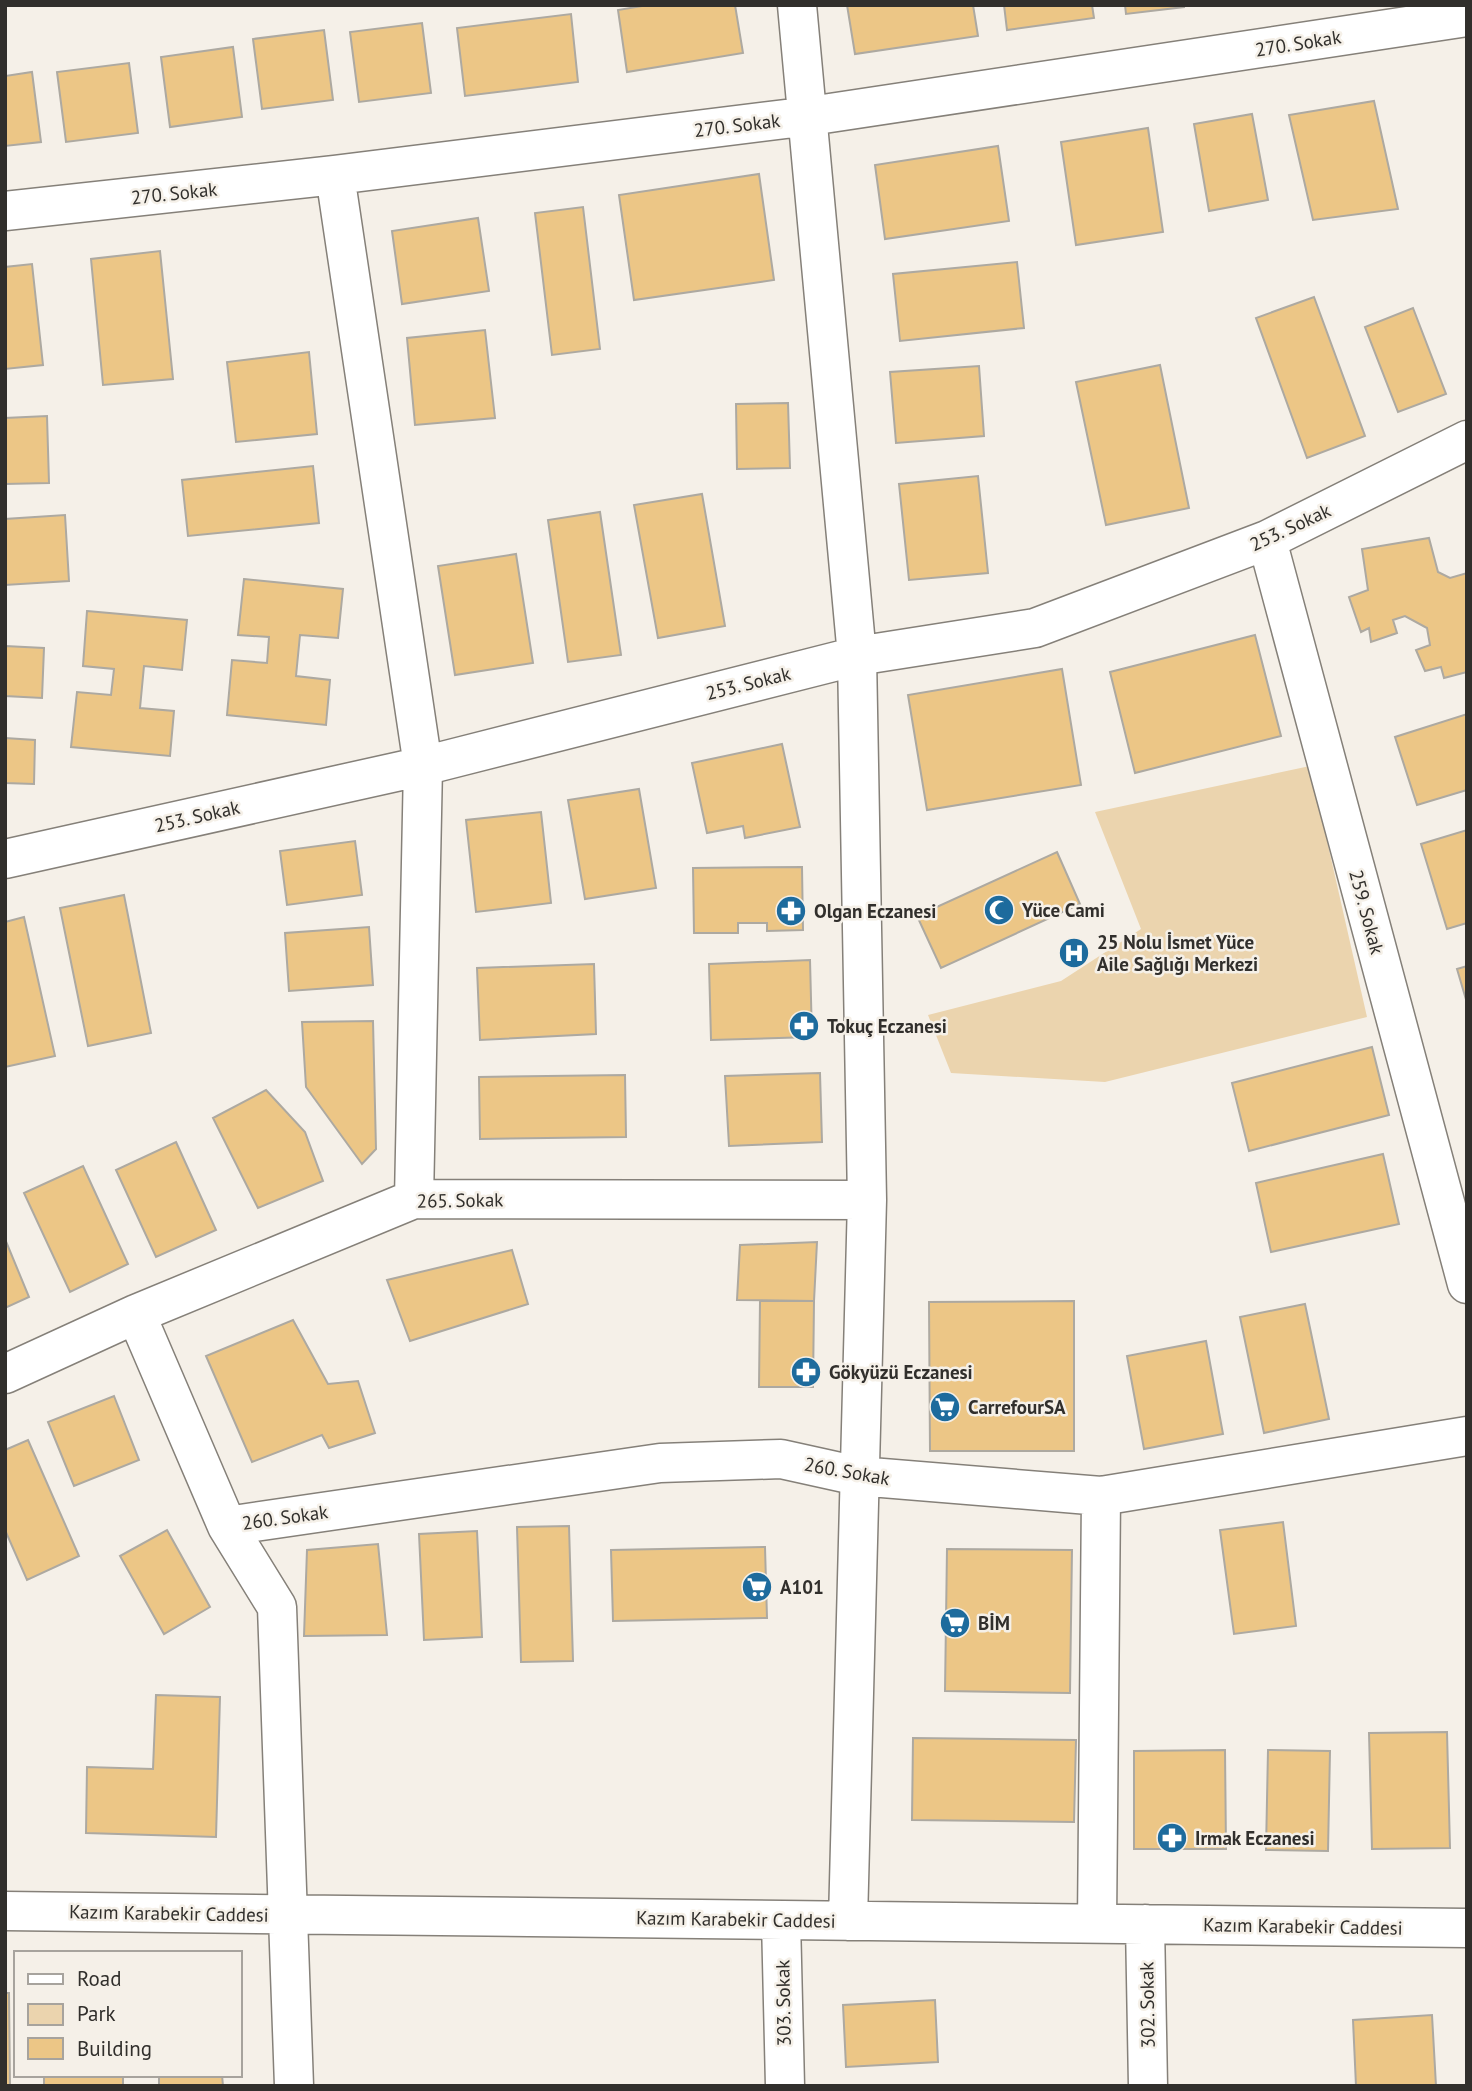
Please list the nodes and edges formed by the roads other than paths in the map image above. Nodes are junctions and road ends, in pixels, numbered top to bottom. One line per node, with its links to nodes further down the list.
1 (797, 5): 3 (street)
2 (1467, 17): 3 (street, 270. Sokak)
3 (810, 116): 4 (street, 270. Sokak); 8 (street)
4 (335, 175): 5 (street, 270. Sokak); 9 (street)
5 (5, 211)
6 (1467, 440): 7 (street, 253. Sokak)
7 (1267, 540): 8 (street, 253. Sokak); 13 (street, 259. Sokak)
8 (857, 656): 9 (street, 253. Sokak); 12 (street)
9 (423, 766): 10 (street, 253. Sokak); 11 (street)
10 (5, 859)
11 (414, 1199): 12 (street, 265. Sokak); 14 (street, 265. Sokak)
12 (867, 1200): 17 (street)
13 (1467, 1284)
14 (136, 1314): 15 (street, 265. Sokak); 19 (street)
15 (5, 1374)
16 (1467, 1436): 18 (street, 260. Sokak)
17 (858, 1476): 18 (street, 260. Sokak); 19 (street, 260. Sokak); 23 (street)
18 (1101, 1496): 24 (street)
19 (227, 1526): 21 (street)
20 (5, 1911): 21 (street, Kazım Karabekir Caddesi)
21 (288, 1914): 22 (street, Kazım Karabekir Caddesi); 27 (street)
22 (781, 1920): 23 (street, Kazım Karabekir Caddesi); 28 (street, 303. Sokak)
23 (848, 1921): 24 (street, Kazım Karabekir Caddesi)
24 (1097, 1923): 25 (street, Kazım Karabekir Caddesi)
25 (1145, 1924): 26 (street, Kazım Karabekir Caddesi); 29 (street, 302. Sokak)
26 (1467, 1928)
27 (294, 2086)
28 (785, 2086)
29 (1149, 2086)

